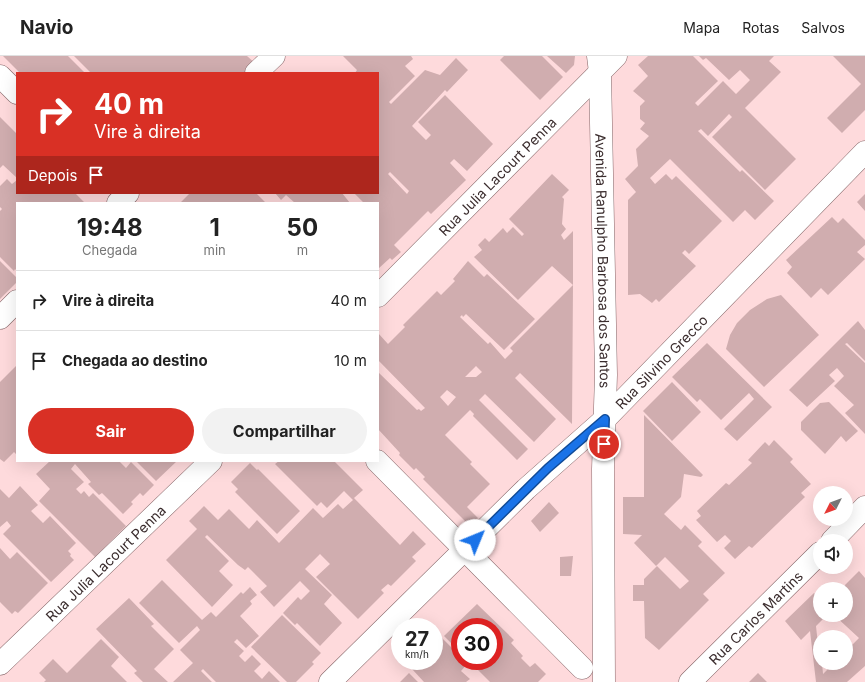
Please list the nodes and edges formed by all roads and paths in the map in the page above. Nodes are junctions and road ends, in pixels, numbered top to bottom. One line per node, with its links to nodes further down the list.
1 (274, 56): 4 (street)
2 (616, 56): 3 (street, Rua Julia Lacourt Penna)
3 (598, 64): 8 (street, Rua Julia Lacourt Penna); 11 (street, Avenida Ranulpho Barbosa dos Santos)
4 (257, 72)
5 (0, 76): 6 (street)
6 (16, 92)
7 (865, 152): 11 (street, Rua Silvino Grecco)
8 (379, 295)
9 (16, 302): 10 (street)
10 (0, 318)
11 (605, 419): 16 (street, Rua Silvino Grecco); 21 (street, Avenida Ranulpho Barbosa dos Santos)
12 (210, 462): 18 (street, Rua Julia Lacourt Penna)
13 (378, 462): 16 (street)
14 (865, 507): 15 (street)
15 (839, 534)
16 (465, 550): 19 (street); 20 (street, Rua Silvino Grecco)
17 (813, 560): 22 (street, Rua Carlos Martins)
18 (0, 664)
19 (582, 668)
20 (330, 682)
21 (604, 682)
22 (690, 682)

